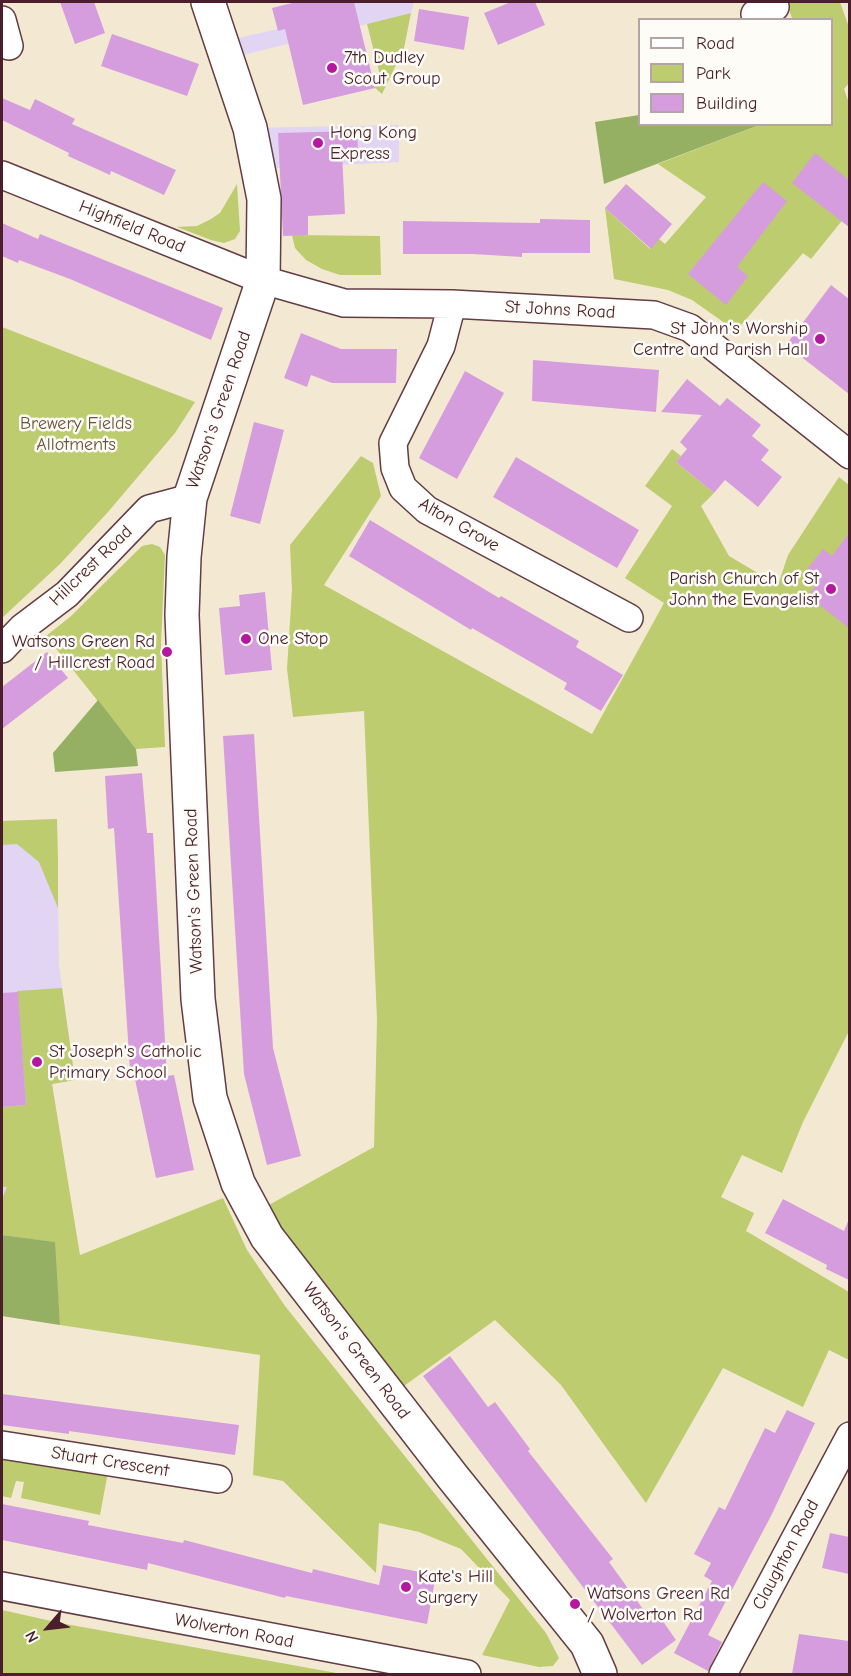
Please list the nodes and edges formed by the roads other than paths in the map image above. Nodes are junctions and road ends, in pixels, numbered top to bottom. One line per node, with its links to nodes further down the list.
1 (208, 2): 5 (street, Watson's Green Road)
2 (2, 20): 3 (street)
3 (9, 46)
4 (2, 175): 5 (street, Highfield Road)
5 (263, 280): 6 (street, St Johns Road); 8 (street, Watson's Green Road)
6 (452, 304): 7 (street, St Johns Road); 9 (street, Alton Grove)
7 (849, 455)
8 (190, 498): 10 (street, Hillcrest Road); 16 (street, Watson's Green Road)
9 (629, 618)
10 (2, 650)
11 (849, 1436): 17 (street, Claughton Road)
12 (2, 1445): 13 (street, Stuart Crescent)
13 (218, 1479)
14 (2, 1586): 15 (street, Wolverton Road)
15 (467, 1674)
16 (600, 1674)
17 (723, 1674)

